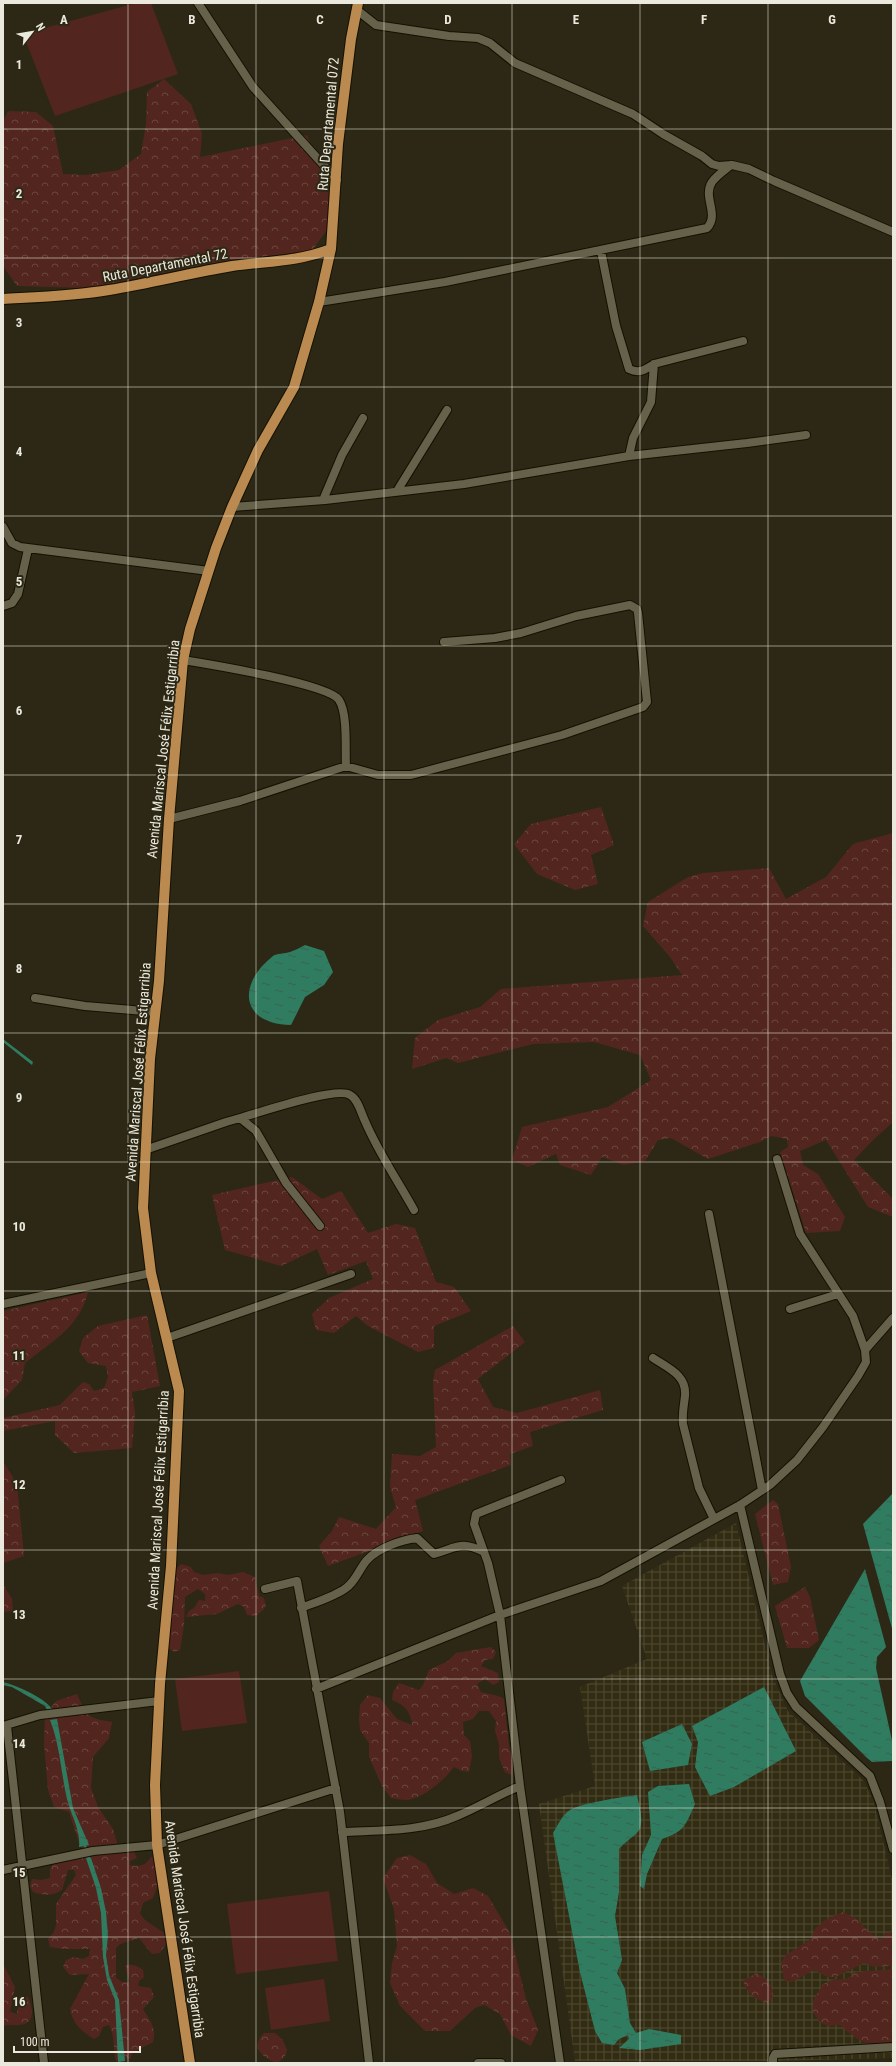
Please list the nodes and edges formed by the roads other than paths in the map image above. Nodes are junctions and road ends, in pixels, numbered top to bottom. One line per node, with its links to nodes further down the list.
1 (198, 3): 4 (street)
2 (357, 7): 3 (street); 4 (main road, Ruta Departamental 072)
3 (732, 165): 5 (street); 7 (street)
4 (337, 180): 6 (main road, Ruta Departamental 072)
5 (893, 232)
6 (331, 249): 8 (main road, Ruta Departamental 72); 9 (main road, Avenida Mariscal José Félix Estigarribia)
7 (601, 251): 9 (street); 11 (street)
8 (3, 299)
9 (319, 302): 18 (main road, Avenida Mariscal José Félix Estigarribia)
10 (743, 341): 11 (street)
11 (654, 364): 15 (street)
12 (446, 410): 16 (street)
13 (363, 418): 17 (street)
14 (806, 435): 15 (street)
15 (629, 456): 16 (street)
16 (397, 491): 17 (street)
17 (323, 500): 18 (street)
18 (232, 507): 21 (main road, Avenida Mariscal José Félix Estigarribia)
19 (3, 527): 20 (street)
20 (28, 549): 21 (street); 22 (street)
21 (209, 571): 24 (main road, Avenida Mariscal José Félix Estigarribia)
22 (3, 606)
23 (444, 642): 25 (street)
24 (183, 660): 25 (street); 26 (main road, Avenida Mariscal José Félix Estigarribia)
25 (346, 766): 26 (street)
26 (169, 819): 28 (main road, Avenida Mariscal José Félix Estigarribia)
27 (34, 998): 28 (street)
28 (156, 1012): 30 (main road, Avenida Mariscal José Félix Estigarribia)
29 (240, 1118): 30 (street); 32 (street); 34 (street)
30 (144, 1150): 35 (main road, Avenida Mariscal José Félix Estigarribia)
31 (777, 1159): 37 (street)
32 (414, 1210)
33 (709, 1214): 45 (street)
34 (320, 1226)
35 (151, 1273): 38 (street); 41 (main road, Avenida Mariscal José Félix Estigarribia)
36 (351, 1274): 41 (street)
37 (838, 1294): 39 (street); 42 (street)
38 (3, 1304)
39 (790, 1309)
40 (893, 1318): 42 (street)
41 (167, 1338): 53 (main road, Avenida Mariscal José Félix Estigarribia)
42 (866, 1350): 45 (street)
43 (653, 1358): 47 (street)
44 (560, 1480): 48 (street)
45 (762, 1490): 46 (street)
46 (740, 1505): 47 (street); 59 (street)
47 (714, 1519): 51 (street)
48 (484, 1552): 50 (street); 51 (street)
49 (265, 1590): 50 (street)
50 (302, 1608): 52 (street)
51 (500, 1615): 52 (street); 55 (street)
52 (316, 1689): 56 (street)
53 (159, 1701): 54 (street); 58 (main road, Avenida Mariscal José Félix Estigarribia)
54 (5, 1726): 60 (street)
55 (520, 1786): 57 (street); 68 (street)
56 (336, 1788): 57 (street); 58 (street)
57 (342, 1832): 65 (street)
58 (157, 1845): 60 (street); 64 (main road, Avenida Mariscal José Félix Estigarribia)
59 (893, 1850)
60 (22, 1866): 61 (street); 63 (street)
61 (3, 1870)
62 (893, 2047): 69 (street)
63 (44, 2063)
64 (190, 2063)
65 (369, 2063)
66 (478, 2063): 67 (street)
67 (502, 2063)
68 (560, 2063)
69 (773, 2063)

